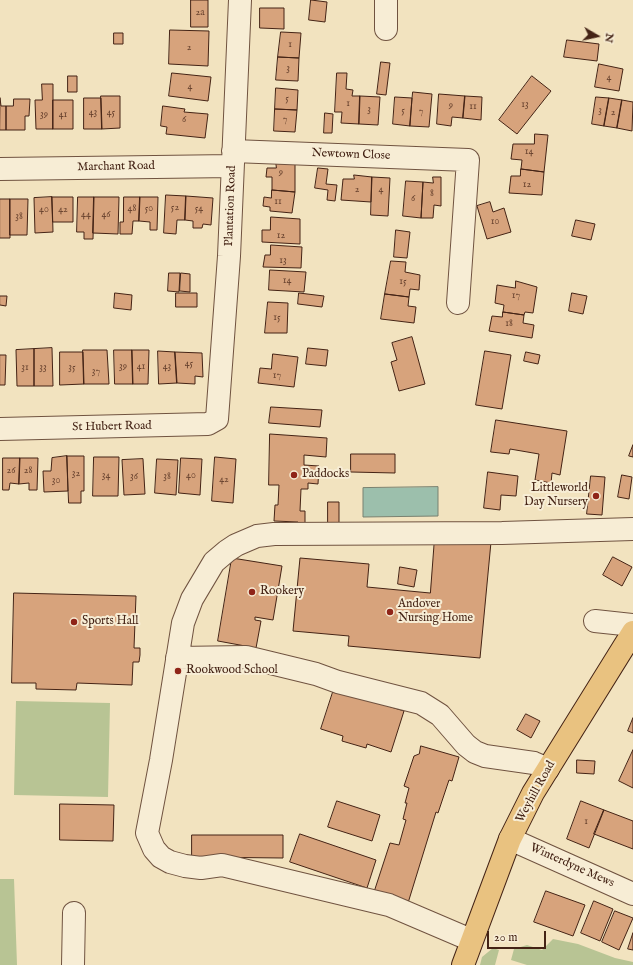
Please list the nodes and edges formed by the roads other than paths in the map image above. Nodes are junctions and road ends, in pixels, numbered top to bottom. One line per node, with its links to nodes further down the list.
1 (240, 0): 4 (street, Plantation Road)
2 (386, 0): 3 (street)
3 (386, 29)
4 (233, 158): 5 (street, Marchant Road); 6 (street, Newtown Close); 7 (street, Plantation Road)
5 (0, 169)
6 (458, 303)
7 (218, 413): 8 (street, St Hubert Road)
8 (0, 429)
9 (633, 529): 13 (street)
10 (595, 621): 11 (street)
11 (633, 625)
12 (633, 632): 14 (main road, Weyhill Road)
13 (177, 658): 14 (street); 18 (street)
14 (548, 769): 15 (main road, Weyhill Road)
15 (510, 839): 16 (street, Winterdyne Mews); 18 (main road, Weyhill Road)
16 (633, 894)
17 (74, 913): 19 (street)
18 (471, 940): 20 (main road, Weyhill Road)
19 (73, 965)
20 (463, 965)

